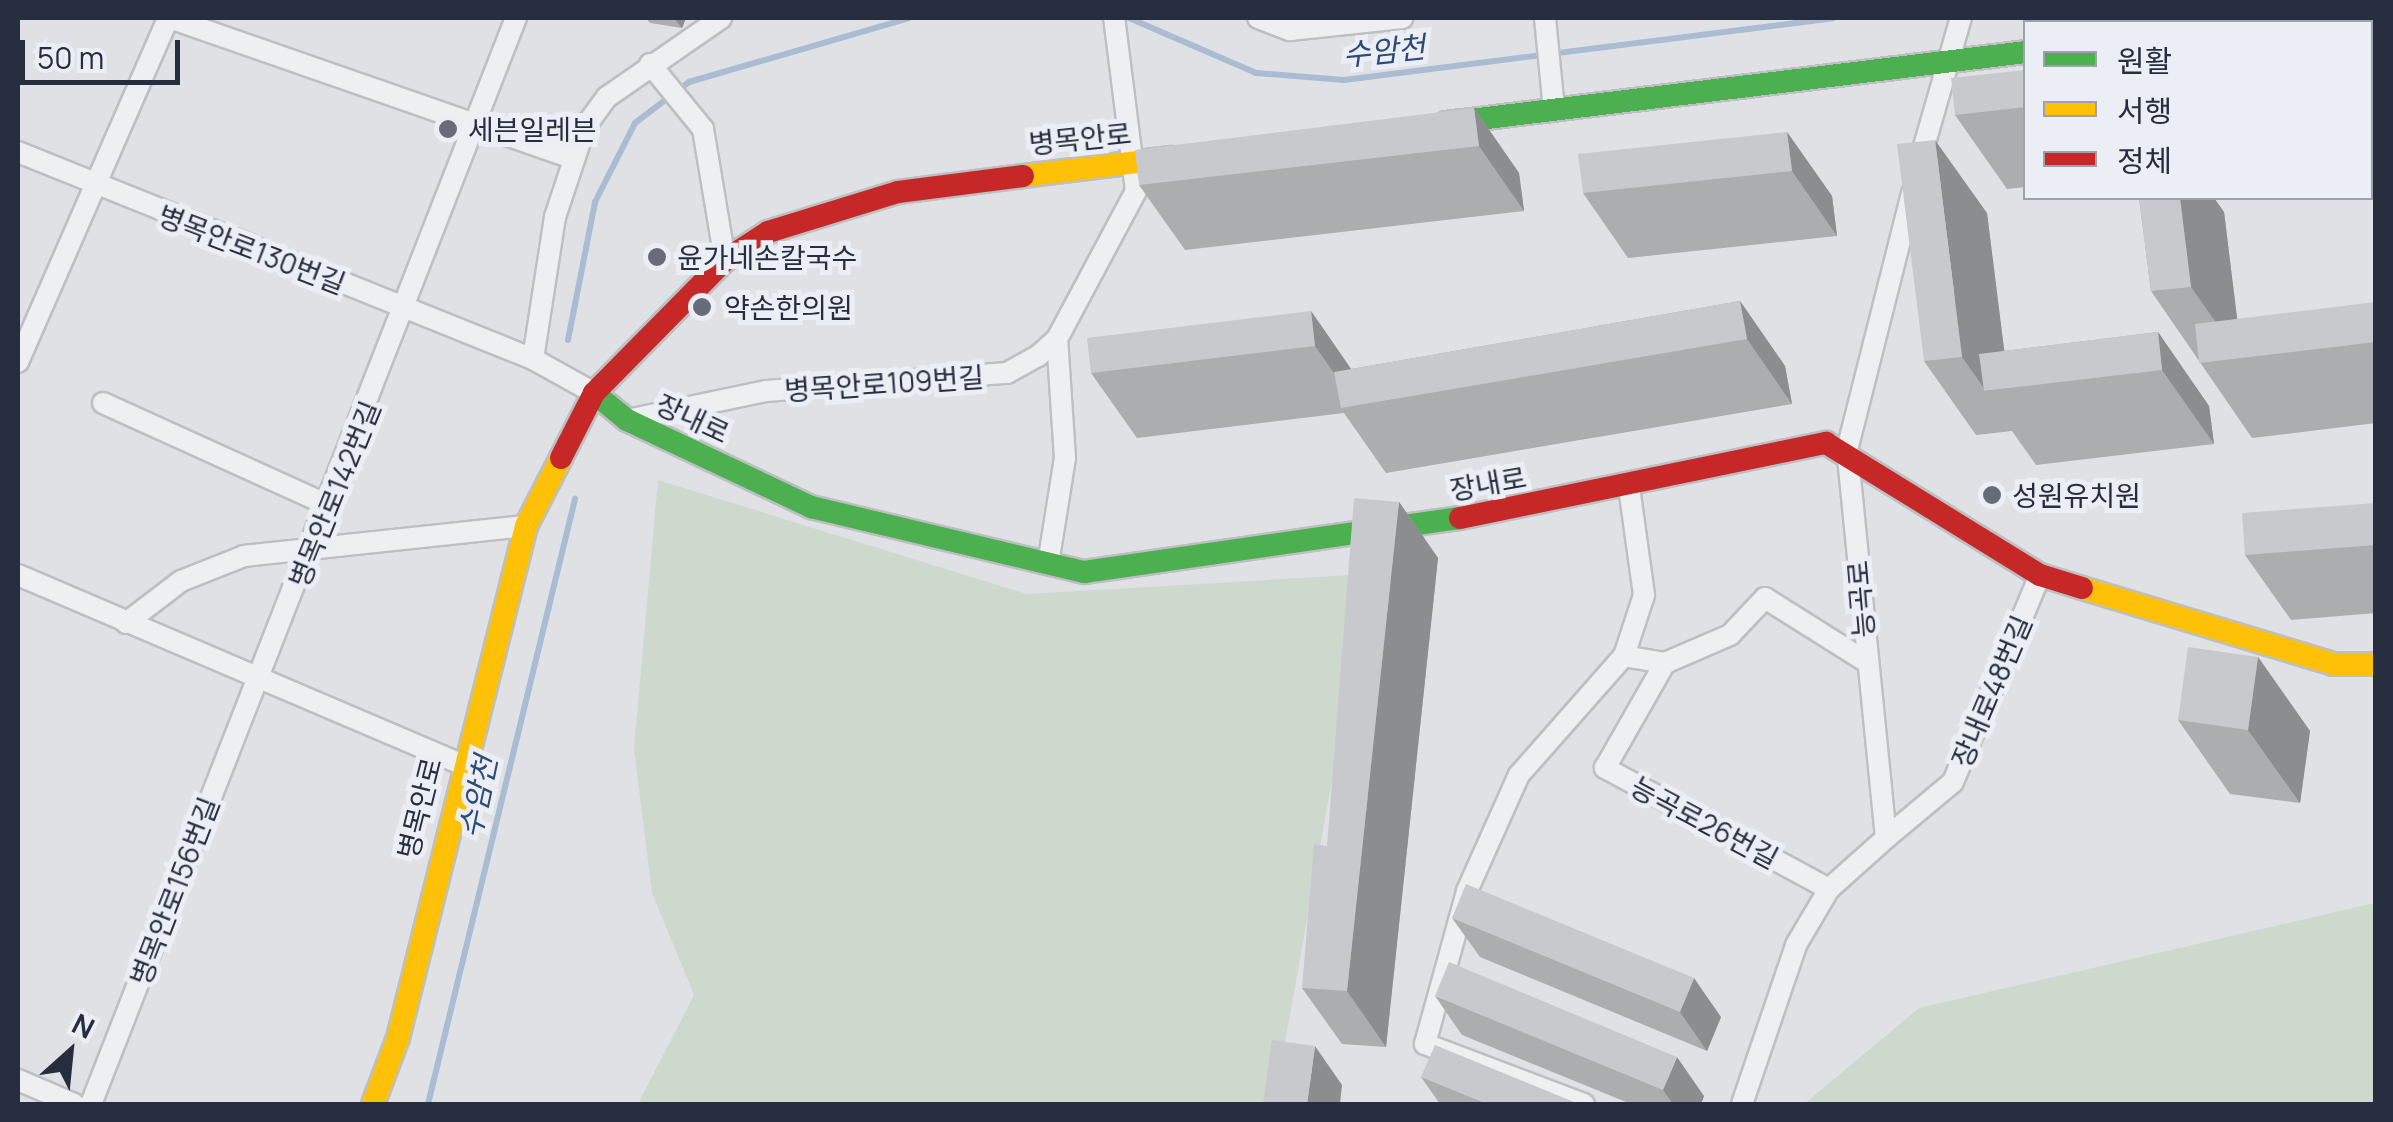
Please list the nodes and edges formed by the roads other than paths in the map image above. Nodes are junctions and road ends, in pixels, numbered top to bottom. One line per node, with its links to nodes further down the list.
1 (169, 18): 13 (street); 19 (street)
2 (516, 18): 13 (street)
3 (720, 18): 11 (street)
4 (1114, 18): 18 (street, 병목안로109번길)
5 (1258, 18): 6 (street)
6 (1402, 18)
7 (1545, 18): 12 (street)
8 (1959, 24): 10 (street, 능곡로)
9 (2023, 52): 10 (street)
10 (1945, 62): 12 (street); 28 (street, 능곡로)
11 (654, 69): 17 (street); 20 (street)
12 (1554, 110): 14 (street)
13 (477, 124): 17 (street); 21 (street)
14 (1420, 126)
15 (18, 152): 19 (street, 병목안로130번길)
16 (1190, 156): 18 (street, 병목안로)
17 (574, 159): 23 (street)
18 (1132, 162): 20 (street, 병목안로); 22 (street, 병목안로109번길)
19 (95, 187): 21 (street, 병목안로130번길); 24 (street)
20 (725, 260): 25 (street, 병목안로)
21 (410, 309): 23 (street, 병목안로130번길); 30 (street, 병목안로142번길)
22 (1057, 339): 27 (street, 병목안로109번길); 33 (street)
23 (533, 360): 25 (street, 병목안로130번길)
24 (18, 362)
25 (594, 394): 27 (street, 장내로); 31 (street, 병목안로)
26 (104, 404): 30 (street)
27 (626, 420): 33 (street, 장내로)
28 (1847, 450): 29 (street, 장내로); 35 (street); 38 (street, 능곡로)
29 (1628, 487): 33 (street, 장내로); 37 (street)
30 (330, 506): 32 (street, 병목안로142번길)
31 (526, 526): 32 (street); 42 (street, 병목안로)
32 (312, 546): 36 (street); 41 (street, 병목안로142번길)
33 (1048, 564)
34 (18, 575): 36 (street)
35 (2040, 575): 40 (street); 43 (street, 장내로48번길)
36 (126, 623): 41 (street)
37 (1624, 656): 39 (street); 49 (street)
38 (1865, 660): 39 (street); 43 (street, 능곡로)
39 (1665, 663): 44 (street, 능곡로26번길)
40 (2376, 664)
41 (259, 679): 42 (street); 47 (street, 병목안로156번길)
42 (461, 764): 48 (street, 병목안로)
43 (1886, 838): 44 (street)
44 (1828, 889): 50 (street)
45 (18, 1080): 46 (street)
46 (74, 1104)
47 (91, 1104)
48 (373, 1104)
49 (1584, 1104)
50 (1742, 1104)

